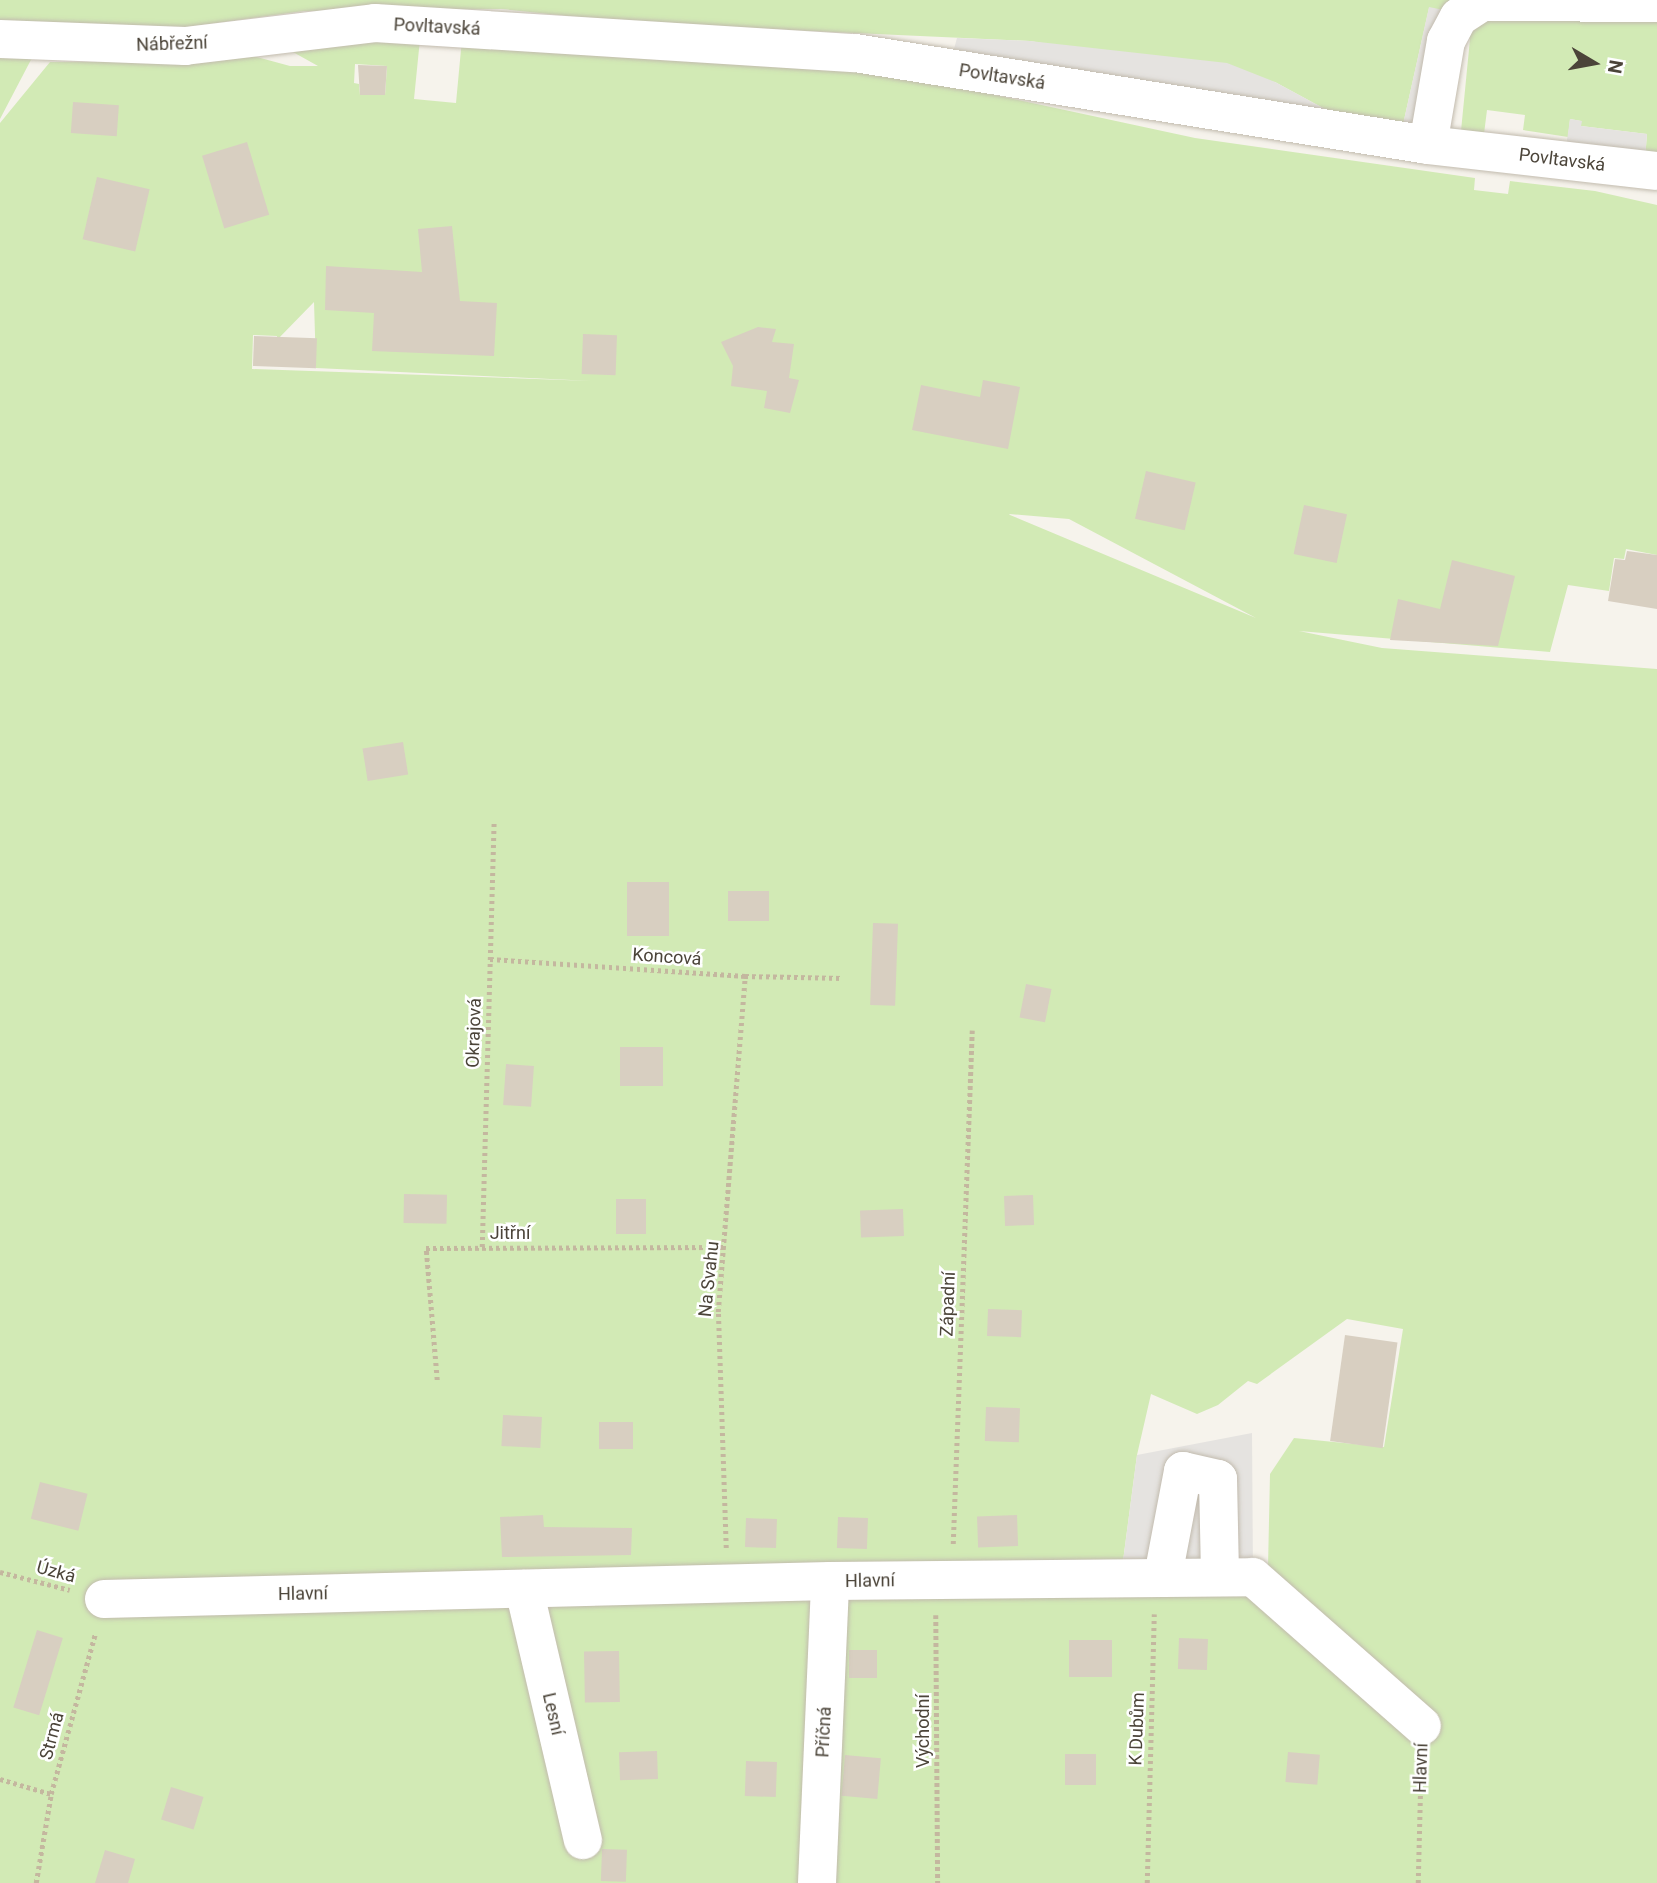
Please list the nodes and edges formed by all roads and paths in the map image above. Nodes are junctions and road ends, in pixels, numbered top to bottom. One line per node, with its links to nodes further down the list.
1 (1654, 2): 4 (street)
2 (342, 25): 3 (street, Nábřežní); 4 (street, Povltavská)
3 (0, 39)
4 (1428, 145): 5 (street, Povltavská)
5 (1657, 171)
6 (494, 820): 7 (path, Okrajová)
7 (490, 959): 8 (path, Koncová); 11 (path, Okrajová)
8 (745, 976): 9 (path, Koncová); 12 (path, Na Svahu)
9 (842, 978)
10 (972, 1030): 17 (path, Západní)
11 (482, 1247): 12 (path, Jitřní); 13 (path, Jitřní)
12 (727, 1247): 19 (path, Na Svahu)
13 (436, 1380)
14 (0, 1572): 21 (path, Úzká)
15 (1159, 1576): 16 (street, Hlavní); 16 (street); 17 (street, Hlavní); 29 (path, K Dubům)
16 (1220, 1576): 22 (street, Hlavní)
17 (944, 1579): 18 (street, Hlavní); 28 (path, Východní)
18 (830, 1581): 19 (street, Hlavní); 27 (street, Příčná)
19 (727, 1586): 20 (street, Hlavní)
20 (524, 1589): 21 (street, Hlavní); 25 (street, Lesní)
21 (104, 1599): 24 (path, Strmá)
22 (1422, 1726): 30 (path, Hlavní)
23 (0, 1779): 24 (path)
24 (51, 1794): 26 (path, Strmá)
25 (583, 1840)
26 (36, 1883)
27 (817, 1883)
28 (938, 1883)
29 (1147, 1883)
30 (1418, 1883)

